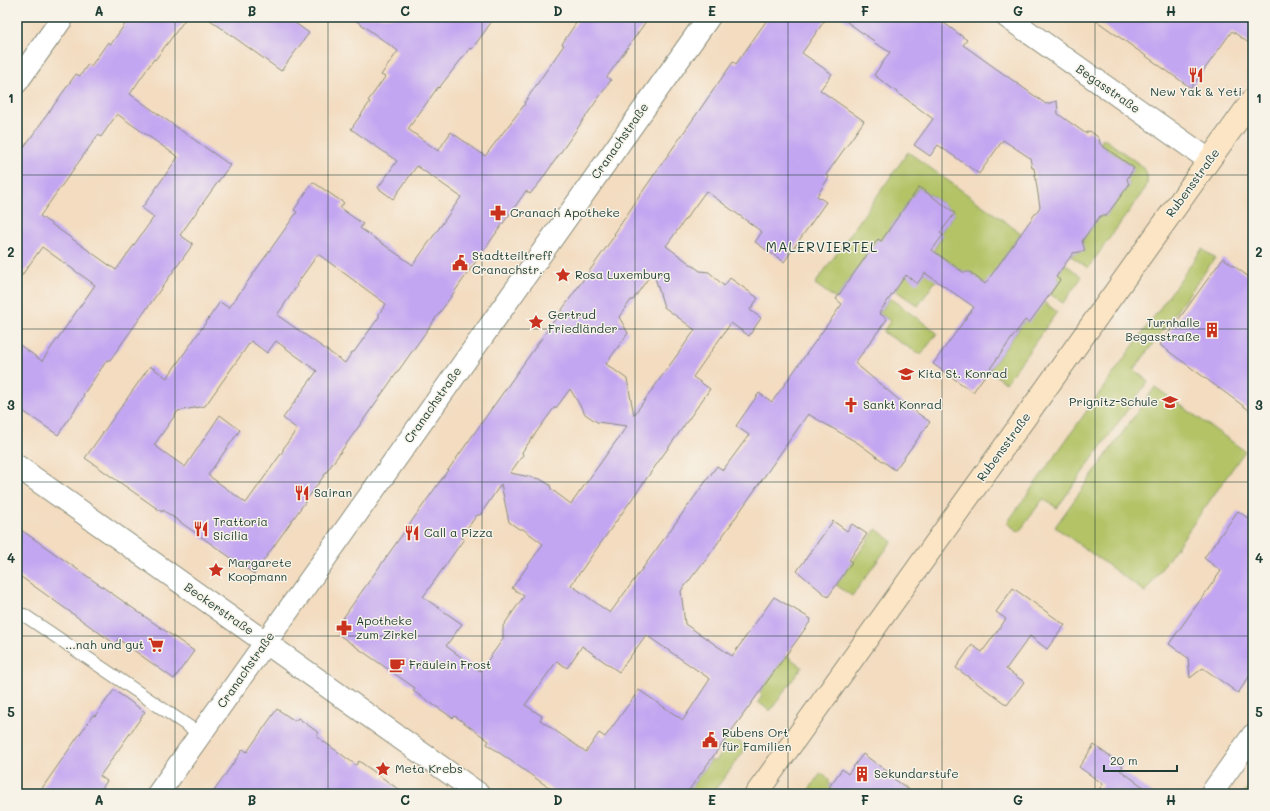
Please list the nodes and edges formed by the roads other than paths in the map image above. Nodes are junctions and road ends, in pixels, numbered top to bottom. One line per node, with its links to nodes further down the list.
1 (63, 17): 4 (street)
2 (709, 17): 9 (street, Cranachstraße)
3 (1007, 17): 6 (street, Begasstraße)
4 (17, 82)
5 (1253, 99): 6 (street, Rubensstraße)
6 (1209, 160): 14 (street, Rubensstraße)
7 (17, 466): 9 (street, Beckerstraße)
8 (24, 615): 10 (lane)
9 (266, 642): 10 (street, Cranachstraße); 13 (street, Beckerstraße)
10 (200, 734): 12 (street, Cranachstraße)
11 (1253, 735): 15 (street)
12 (158, 794)
13 (479, 794)
14 (756, 794)
15 (1211, 794)

